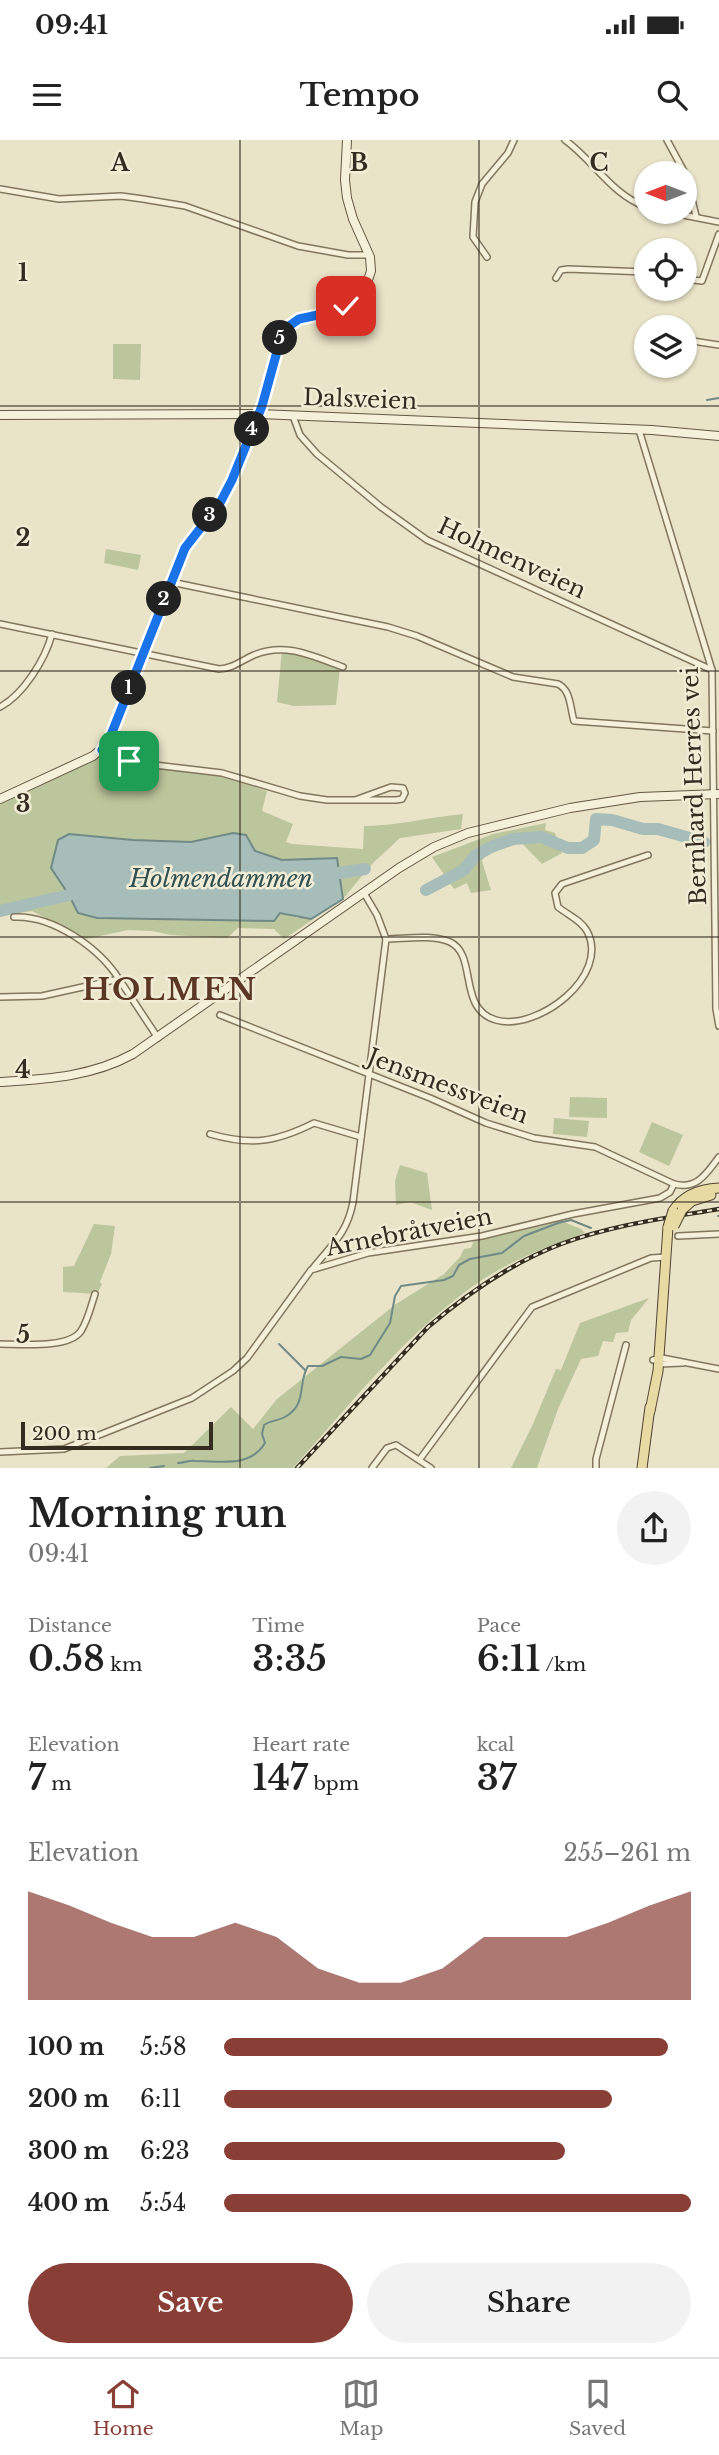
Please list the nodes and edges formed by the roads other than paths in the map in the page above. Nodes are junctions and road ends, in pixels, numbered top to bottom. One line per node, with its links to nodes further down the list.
1 (347, 140): 11 (street)
2 (514, 140): 12 (street)
3 (565, 140): 7 (street)
4 (667, 140): 5 (street)
5 (678, 161)
6 (0, 189): 11 (street)
7 (634, 200)
8 (697, 216): 9 (street)
9 (719, 222)
10 (719, 233): 15 (street)
11 (369, 255): 18 (street)
12 (487, 257)
13 (634, 272): 14 (street)
14 (556, 278)
15 (697, 280)
16 (697, 342): 17 (street)
17 (719, 345)
18 (259, 414): 19 (street, Dalsveien); 20 (street, Dalsveien); 23 (street)
19 (0, 415)
20 (293, 415): 21 (street, Dalsveien); 28 (street, Holmenveien)
21 (639, 430): 22 (street, Dalsveien); 28 (street, Bernhard Herres vei)
22 (719, 436)
23 (171, 582): 26 (street); 31 (street)
24 (0, 624): 25 (street)
25 (52, 634): 26 (street); 30 (street)
26 (143, 652): 27 (street); 32 (street)
27 (343, 667)
28 (712, 670): 29 (street, Bernhard Herres vei)
29 (716, 680): 31 (street, Bernhard Herres vei)
30 (0, 707)
31 (713, 731): 33 (street, Bernhard Herres vei)
32 (100, 751): 34 (street); 35 (street)
33 (715, 794): 37 (street); 43 (street, Bernhard Herres vei)
34 (0, 799)
35 (355, 800): 35 (street)
36 (648, 855): 39 (street)
37 (364, 893): 39 (street); 44 (street)
38 (14, 918): 40 (street)
39 (386, 939): 45 (street)
40 (119, 979): 41 (street); 44 (street)
41 (0, 997)
42 (220, 1015): 45 (street, Jensmessveien)
43 (719, 1026)
44 (158, 1038): 46 (street)
45 (369, 1074): 48 (street); 50 (street, Jensmessveien)
46 (0, 1082)
47 (210, 1134): 48 (street)
48 (361, 1137): 55 (street)
49 (719, 1157): 50 (street)
50 (674, 1184): 55 (street, Arnebråtveien)
51 (719, 1191): 54 (main road, bridge)
52 (719, 1234): 53 (street)
53 (678, 1236)
54 (667, 1256): 59 (main road); 62 (street)
55 (311, 1270): 61 (street, Arnebråtveien)
56 (95, 1294): 57 (street)
57 (0, 1344)
58 (626, 1345): 65 (street)
59 (657, 1360): 60 (street); 66 (main road)
60 (719, 1369)
61 (0, 1452)
62 (420, 1459): 63 (street); 64 (street)
63 (372, 1468)
64 (431, 1468)
65 (596, 1468)
66 (642, 1468)

